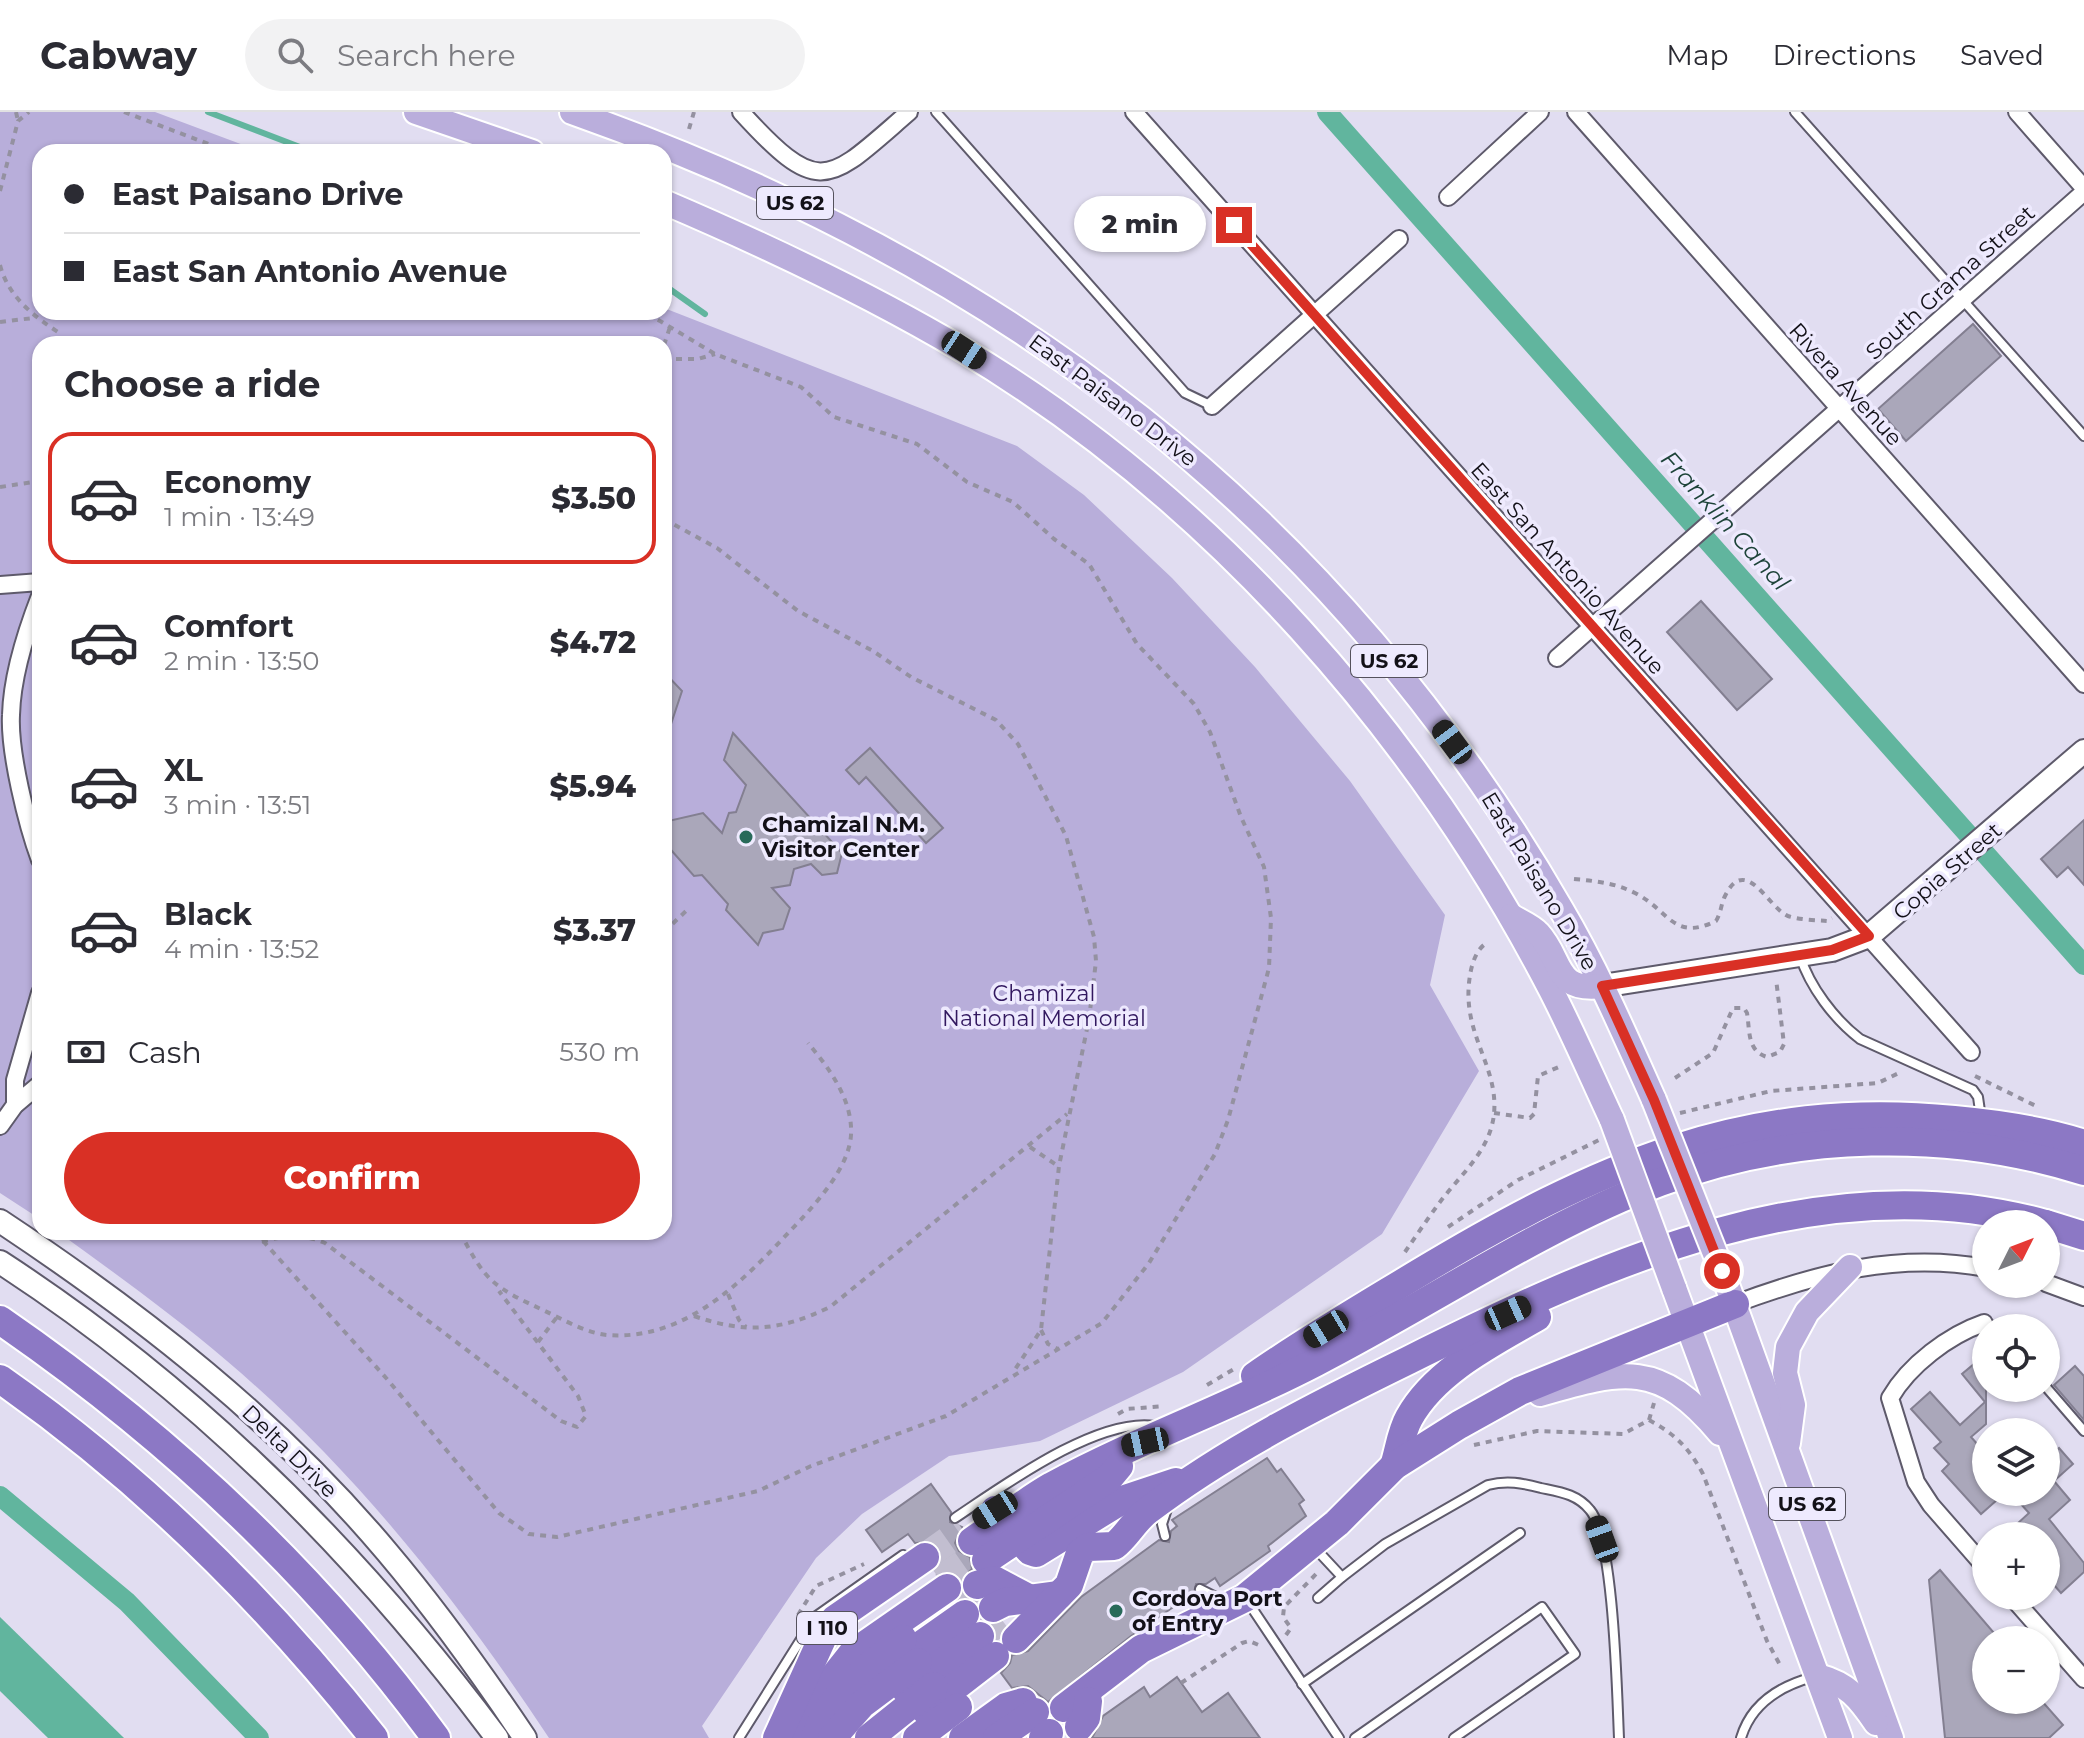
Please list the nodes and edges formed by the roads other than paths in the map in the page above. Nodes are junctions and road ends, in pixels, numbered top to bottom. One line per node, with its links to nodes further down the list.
1 (416, 112): 11 (main road)
2 (572, 112): 12 (main road, East Paisano Drive / US 62)
3 (741, 112): 4 (street)
4 (909, 112)
5 (936, 112): 20 (lane)
6 (1134, 112): 19 (street, East San Antonio Avenue)
7 (1540, 112): 15 (street)
8 (1576, 112): 21 (street, Rivera Avenue)
9 (1795, 112): 18 (lane)
10 (2017, 112): 14 (street)
11 (509, 144)
12 (657, 144)
13 (672, 150): 36 (main road, East Paisano Drive / US 62)
14 (2084, 190): 18 (street, South Grama Street)
15 (1448, 197)
16 (672, 206): 33 (main road, East Paisano Drive / US 62)
17 (1399, 239): 19 (street)
18 (1962, 300): 21 (street, South Grama Street); 22 (lane)
19 (1315, 315): 20 (street); 26 (street, East San Antonio Avenue)
20 (1212, 406)
21 (1839, 409): 26 (street, South Grama Street); 28 (street, Rivera Avenue)
22 (2084, 436)
23 (32, 583): 24 (street)
24 (0, 585)
25 (32, 619): 30 (street)
26 (1592, 627): 27 (street, South Grama Street); 34 (street, East San Antonio Avenue)
27 (1557, 658)
28 (2084, 684)
29 (0, 689): 30 (street)
30 (11, 716): 32 (street)
31 (2084, 751): 34 (main road, Copia Street)
32 (32, 832)
33 (1509, 915): 36 (main road); 57 (main road, East Paisano Drive / US 62, bridge)
34 (1869, 936): 35 (main road, Copia Street); 38 (street, East San Antonio Avenue)
35 (1800, 955): 36 (main road, Copia Street); 41 (lane)
36 (1602, 986): 55 (main road, East Paisano Drive / US 62, bridge)
37 (32, 1021): 40 (street)
38 (1971, 1052)
39 (32, 1091): 40 (street)
40 (15, 1105): 42 (street)
41 (1981, 1122): 43 (highway); 61 (highway)
42 (0, 1125)
43 (2084, 1144)
44 (2084, 1171): 61 (highway)
45 (1985, 1210): 52 (highway)
46 (0, 1221): 89 (main road, Delta Drive)
47 (2060, 1228): 48 (highway)
48 (2084, 1236)
49 (0, 1262): 88 (main road, Delta Drive)
50 (1972, 1266): 51 (street)
51 (1850, 1267): 55 (street); 67 (main road)
52 (1603, 1274): 68 (highway); 69 (highway, I 110)
53 (2060, 1288): 54 (street)
54 (2084, 1297)
55 (1735, 1304): 57 (highway); 67 (main road, East Paisano Drive / US 62)
56 (0, 1320): 87 (highway)
57 (1687, 1324): 62 (highway); 66 (main road, East Paisano Drive / US 62)
58 (1972, 1329): 75 (street)
59 (0, 1379): 86 (highway)
60 (2059, 1402): 64 (lane)
61 (1199, 1403): 63 (highway)
62 (1491, 1408): 66 (main road); 68 (highway)
63 (1171, 1417): 65 (highway); 78 (lane)
64 (2084, 1431)
65 (1145, 1442): 71 (highway, I 110); 71 (highway, I 110)
66 (1730, 1445): 82 (main road, East Paisano Drive / US 62)
67 (1787, 1449): 107 (main road, East Paisano Drive / US 62)
68 (1394, 1466): 74 (highway)
69 (1205, 1473): 70 (highway, I 110); 71 (highway)
70 (1175, 1494): 73 (lane); 78 (highway, I 110)
71 (1008, 1525): 78 (highway, I 110); 78 (highway, I 110)
72 (1520, 1533): 84 (lane)
73 (1165, 1536)
74 (1312, 1544): 76 (lane); 80 (highway)
75 (1972, 1552)
76 (1342, 1577): 79 (lane); 104 (lane)
77 (1200, 1589): 80 (lane)
78 (979, 1596): 90 (lane); 91 (highway, I 110); 91 (highway, I 110); 92 (highway, I 110); 93 (highway, I 110); 94 (highway, I 110); 95 (highway, I 110); 96 (highway, I 110); 97 (highway, I 110); 98 (highway, I 110)
79 (1318, 1598)
80 (1239, 1601): 84 (lane); 85 (highway)
81 (2023, 1610): 83 (street)
82 (1818, 1676): 105 (lane); 106 (main road, East Paisano Drive / US 62); 107 (main road)
83 (2084, 1679)
84 (1302, 1684): 101 (lane)
85 (1056, 1715): 99 (highway); 100 (highway)
86 (374, 1738)
87 (436, 1738)
88 (497, 1738)
89 (525, 1738)
90 (739, 1738)
91 (777, 1738)
92 (786, 1738)
93 (818, 1738)
94 (832, 1738)
95 (852, 1738)
96 (869, 1738)
97 (890, 1738)
98 (917, 1738)
99 (963, 1738)
100 (997, 1738)
101 (1339, 1738)
102 (1355, 1738): 103 (lane)
103 (1454, 1738)
104 (1619, 1738)
105 (1741, 1738)
106 (1840, 1738)
107 (1889, 1738)

